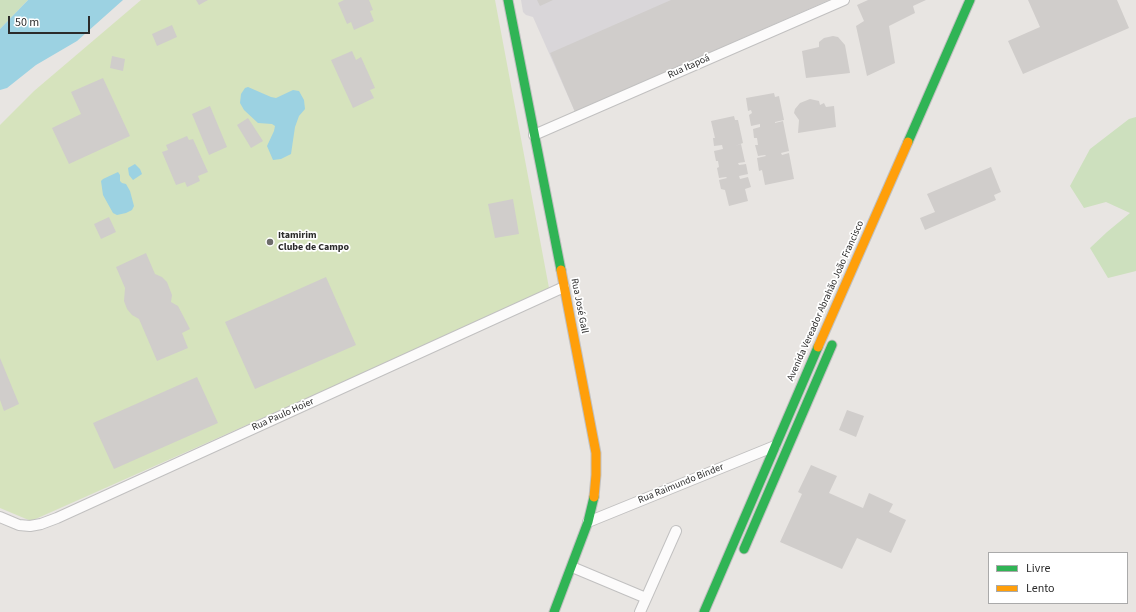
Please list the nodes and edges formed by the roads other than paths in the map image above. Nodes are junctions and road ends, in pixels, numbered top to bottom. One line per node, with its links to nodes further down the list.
1 (508, 0): 4 (main road, Rua José Gall)
2 (844, 0): 4 (street, Rua Itapoá)
3 (970, 0): 7 (main road, Avenida Vereador Abrahão João Francisco)
4 (534, 135): 5 (main road, Rua José Gall)
5 (564, 288): 8 (street, Rua Paulo Hoier); 9 (main road, Rua José Gall)
6 (836, 334): 11 (main road)
7 (775, 446): 9 (street, Rua Raimundo Binder); 16 (main road, Avenida Vereador Abrahão João Francisco)
8 (0, 517)
9 (588, 522): 12 (main road, Rua José Gall)
10 (676, 531): 13 (street)
11 (740, 558)
12 (572, 567): 13 (street); 14 (main road, Rua José Gall)
13 (646, 598): 15 (street)
14 (554, 612)
15 (640, 612)
16 (704, 612)

